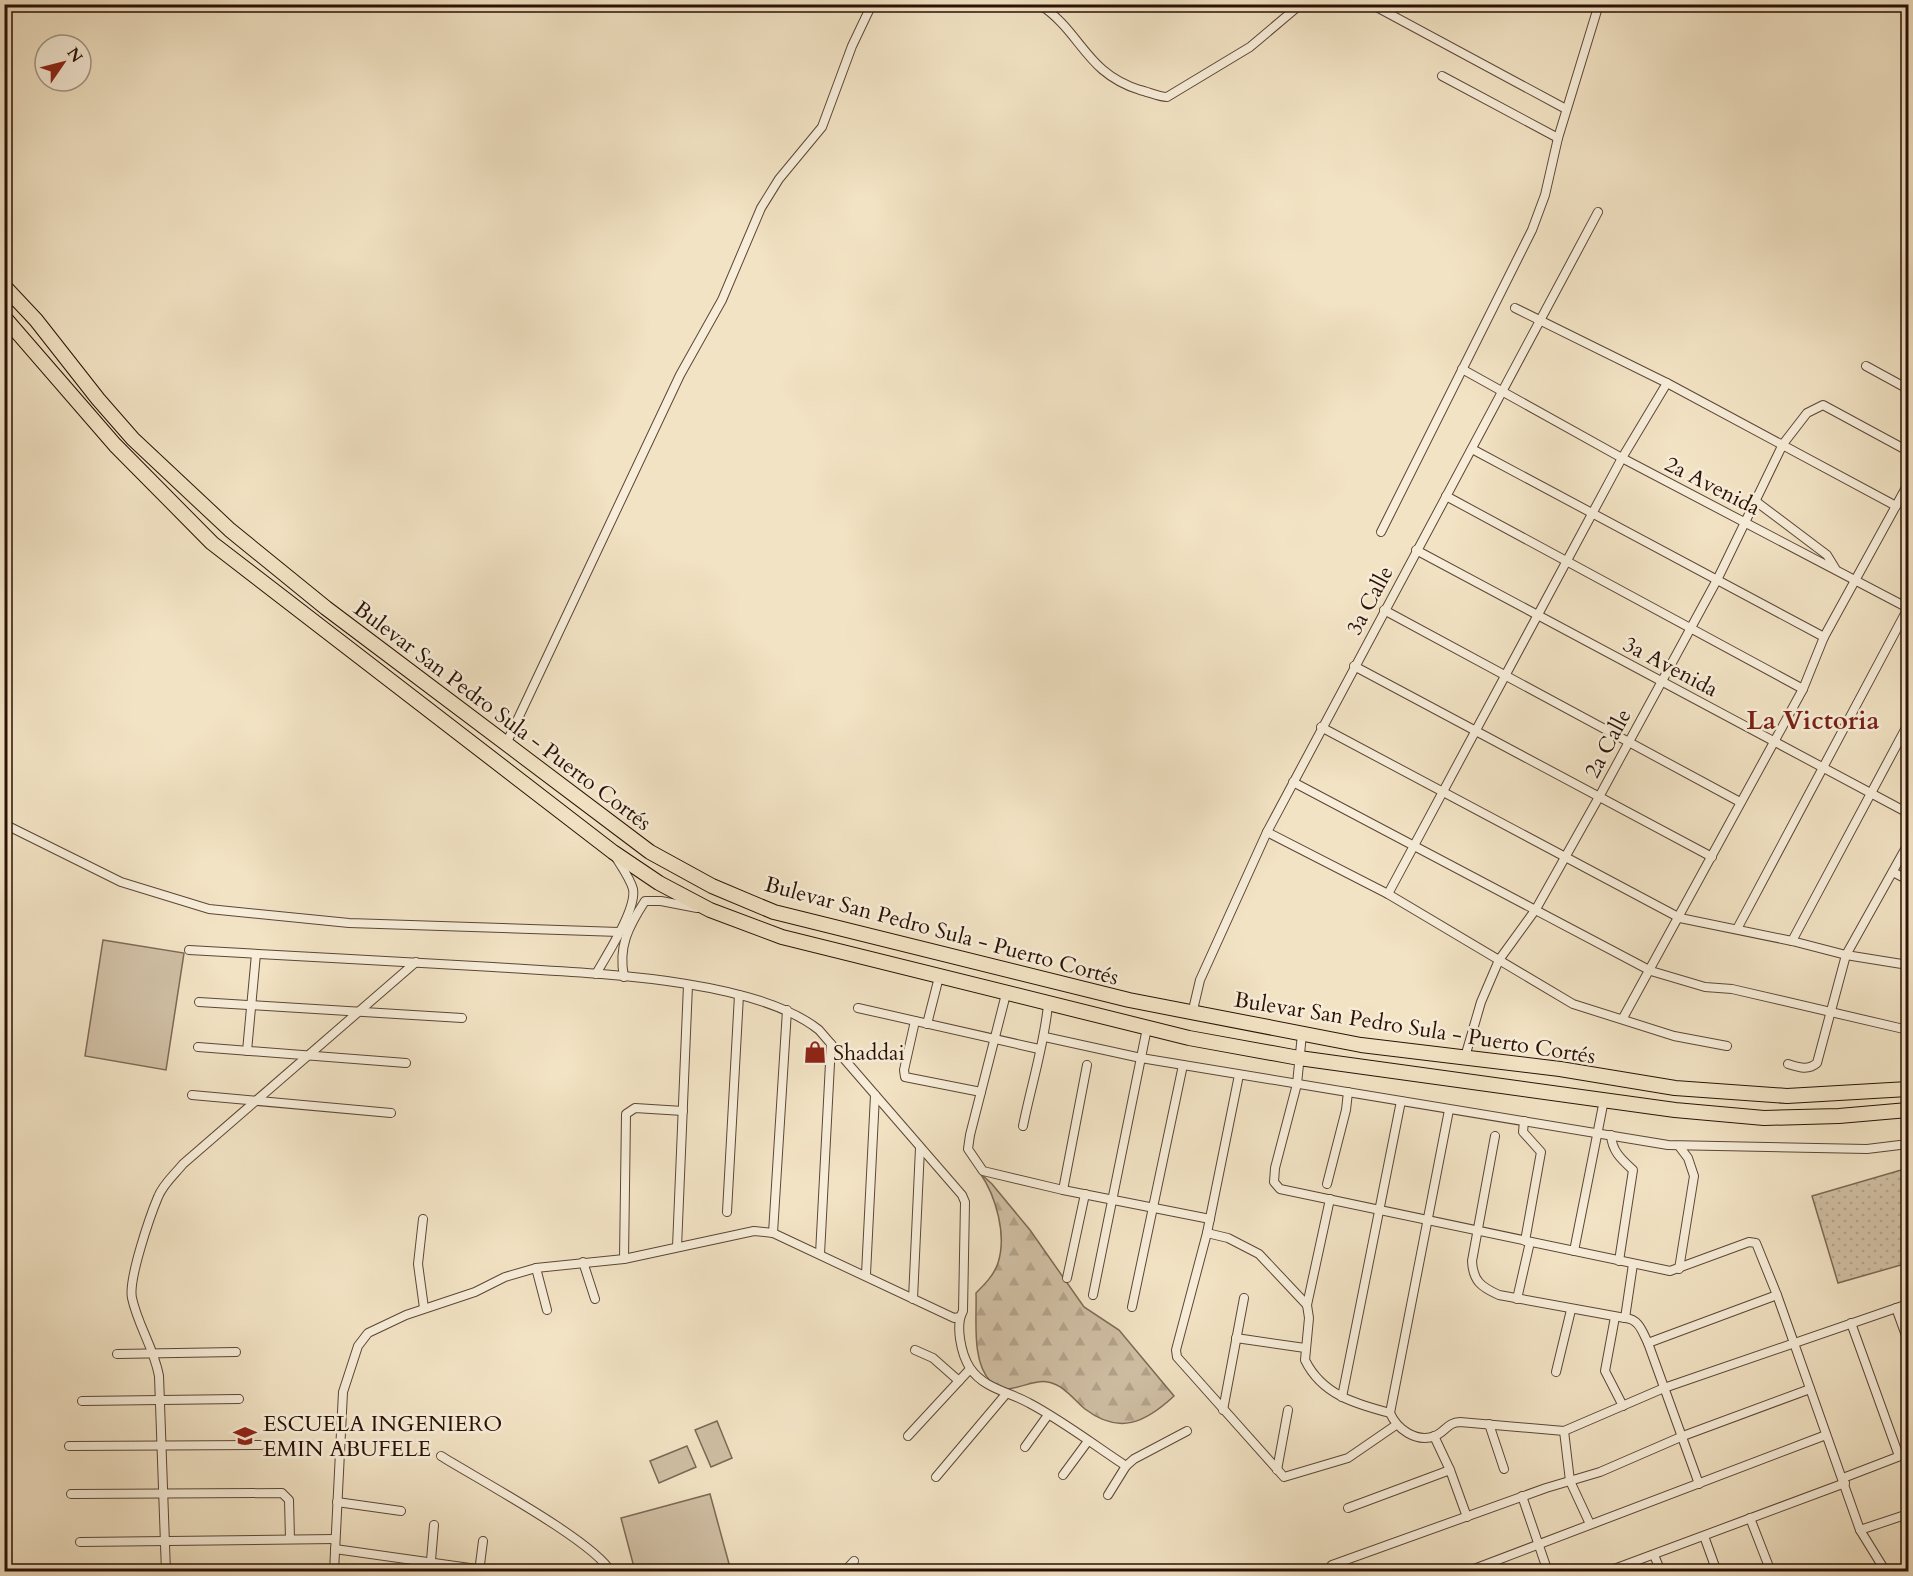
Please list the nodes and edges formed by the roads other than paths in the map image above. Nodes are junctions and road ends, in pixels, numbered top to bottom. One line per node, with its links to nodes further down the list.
1 (872, 4): 52 (street)
2 (1039, 4): 3 (street)
3 (1301, 4)
4 (1371, 4): 7 (street)
5 (1599, 4): 7 (street)
6 (1442, 76): 8 (street)
7 (1566, 109): 8 (street)
8 (1558, 138): 15 (street)
9 (1598, 212): 13 (street, 3a Calle)
10 (4, 286): 45 (highway, Bulevar San Pedro Sula - Puerto Cortés)
11 (1515, 308): 13 (street)
12 (4, 316): 42 (highway, Bulevar San Pedro Sula - Puerto Cortés)
13 (1540, 318): 16 (street); 18 (street, 3a Calle)
14 (1866, 366): 17 (street)
15 (1462, 369): 18 (street, 2a Avenida); 29 (street)
16 (1667, 383): 19 (street); 22 (street)
17 (1908, 389)
18 (1501, 392): 20 (street, 3a Calle); 22 (street, 2a Avenida)
19 (1783, 444): 21 (street, 2a Calle); 25 (street, 2a Calle); 26 (street)
20 (1472, 448): 24 (street, 3a Calle); 27 (street)
21 (1908, 451)
22 (1622, 458): 27 (street); 28 (street, 2a Avenida)
23 (1908, 484): 26 (street)
24 (1446, 496): 30 (street, 3a Calle); 31 (street)
25 (1754, 500): 28 (street, 2a Calle); 32 (street)
26 (1896, 506): 34 (street)
27 (1594, 514): 31 (street); 33 (street)
28 (1743, 521): 32 (street, 2a Avenida); 33 (street, 2a Calle)
29 (1382, 532)
30 (1416, 550): 36 (street, 3a Calle); 37 (street, 3a Avenida)
31 (1568, 560): 37 (street); 38 (street)
32 (1836, 568): 34 (street, 2a Avenida)
33 (1718, 578): 38 (street, 2a Calle); 39 (street)
34 (1854, 581): 35 (street, 2a Avenida); 39 (street)
35 (1908, 608): 53 (street)
36 (1384, 610): 40 (street, 3a Calle); 41 (street)
37 (1539, 617): 41 (street); 43 (street, 3a Avenida)
38 (1690, 627): 43 (street, 2a Calle); 44 (street)
39 (1824, 638): 44 (street)
40 (1354, 666): 48 (street, 3a Calle); 49 (street)
41 (1505, 678): 49 (street); 51 (street)
42 (388, 680): 45 (highway); 47 (highway, Bulevar San Pedro Sula - Puerto Cortés)
43 (1660, 682): 50 (street, 3a Avenida); 51 (street, 2a Calle)
44 (1803, 689): 50 (street)
45 (434, 690): 52 (highway, Bulevar San Pedro Sula - Puerto Cortés)
46 (1908, 724): 56 (street)
47 (449, 726): 52 (highway); 64 (highway, Bulevar San Pedro Sula - Puerto Cortés)
48 (1321, 727): 54 (street, 3a Calle); 55 (street)
49 (1476, 732): 55 (street); 57 (street)
50 (1774, 741): 53 (street, 3a Avenida); 58 (street)
51 (1627, 742): 57 (street, 2a Calle); 58 (street)
52 (506, 744): 96 (highway, Bulevar San Pedro Sula - Puerto Cortés)
53 (1823, 767): 56 (street, 3a Avenida); 73 (street)
54 (1293, 782): 61 (street, 3a Calle); 63 (street)
55 (1444, 792): 63 (street); 65 (street)
56 (1871, 794): 59 (street, 3a Avenida); 75 (street)
57 (1599, 797): 65 (street, 2a Calle); 66 (street)
58 (1740, 802): 66 (street)
59 (1908, 813)
60 (4, 824): 74 (street)
61 (1267, 832): 69 (street); 96 (street, 3a Calle)
62 (1908, 844): 67 (street)
63 (1415, 847): 69 (street); 70 (street)
64 (613, 852): 71 (highway, Bulevar San Pedro Sula - Puerto Cortés); 74 (street)
65 (1565, 856): 70 (street, 2a Calle); 72 (street)
66 (1712, 857): 72 (street)
67 (1893, 872): 68 (street); 78 (street)
68 (1908, 880)
69 (1388, 894): 79 (street)
70 (1536, 909): 79 (street, 2a Calle); 82 (street)
71 (710, 910): 84 (highway, Bulevar San Pedro Sula - Puerto Cortés); 85 (street)
72 (1680, 918): 73 (street); 82 (street)
73 (1737, 929): 75 (street)
74 (619, 932): 83 (street)
75 (1792, 941): 78 (street)
76 (189, 950): 77 (street)
77 (256, 954): 80 (street); 91 (street)
78 (1846, 955): 81 (street); 95 (street)
79 (1498, 960): 98 (street); 112 (street, 2a Calle)
80 (416, 962): 83 (street); 94 (street)
81 (1908, 965)
82 (1651, 971): 95 (street); 98 (street)
83 (596, 974): 85 (street)
84 (939, 977): 87 (highway, Bulevar San Pedro Sula - Puerto Cortés); 100 (street)
85 (624, 978): 86 (street)
86 (688, 985): 88 (street); 131 (street)
87 (1006, 994): 90 (highway, Bulevar San Pedro Sula - Puerto Cortés); 105 (street)
88 (739, 995): 93 (street); 148 (street)
89 (199, 1002): 91 (street)
90 (1048, 1005): 101 (highway, Bulevar San Pedro Sula - Puerto Cortés); 104 (street)
91 (250, 1006): 94 (street); 110 (street)
92 (858, 1008): 99 (street)
93 (787, 1010): 106 (street); 153 (street)
94 (362, 1012): 97 (street); 111 (street)
95 (1830, 1012): 102 (street); 116 (street)
96 (1192, 1014): 103 (highway, Bulevar San Pedro Sula - Puerto Cortés)
97 (462, 1018)
98 (1623, 1018): 107 (street)
99 (915, 1022): 100 (street); 122 (street)
100 (927, 1024): 105 (street)
101 (1147, 1028): 113 (street); 114 (highway, Bulevar San Pedro Sula - Puerto Cortés)
102 (1908, 1030)
103 (1302, 1034): 112 (highway, Bulevar San Pedro Sula - Puerto Cortés); 114 (street)
104 (1045, 1036): 109 (street); 113 (street)
105 (993, 1040): 109 (street); 122 (street)
106 (831, 1044): 125 (street); 158 (street)
107 (1727, 1046)
108 (198, 1047): 110 (street)
109 (1039, 1049): 134 (street)
110 (247, 1051): 111 (street)
111 (310, 1057): 115 (street); 127 (street)
112 (1465, 1057): 121 (highway, Bulevar San Pedro Sula - Puerto Cortés)
113 (1141, 1058): 118 (street); 144 (street)
114 (1299, 1058): 120 (street); 126 (highway, Bulevar San Pedro Sula - Puerto Cortés)
115 (406, 1063)
116 (1788, 1064)
117 (1087, 1065): 142 (street)
118 (1183, 1065): 119 (street); 146 (street)
119 (1239, 1075): 120 (street); 150 (street)
120 (1297, 1084): 123 (street); 145 (street)
121 (1908, 1089)
122 (981, 1092): 142 (street)
123 (1348, 1092): 128 (street); 141 (street)
124 (192, 1095): 127 (street)
125 (875, 1095): 140 (street); 165 (street)
126 (1604, 1100): 130 (highway, Bulevar San Pedro Sula - Puerto Cortés); 135 (street)
127 (258, 1101): 132 (street); 192 (street)
128 (1401, 1101): 129 (street); 147 (street)
129 (1449, 1110): 133 (street); 151 (street)
130 (1908, 1110)
131 (683, 1111): 156 (street); 159 (street)
132 (391, 1113)
133 (1524, 1122): 135 (street); 155 (street)
134 (1023, 1126)
135 (1598, 1133): 136 (street); 157 (street)
136 (1611, 1135): 139 (street); 160 (street)
137 (1495, 1136): 152 (street)
138 (1908, 1144): 139 (street)
139 (1679, 1146): 164 (street)
140 (920, 1148): 171 (street); 180 (street)
141 (1327, 1184)
142 (1063, 1190): 143 (street)
143 (1085, 1194): 144 (street); 166 (street)
144 (1114, 1199): 146 (street); 167 (street)
145 (1330, 1199): 147 (street); 174 (street)
146 (1154, 1207): 150 (street); 175 (street)
147 (1380, 1210): 151 (street); 199 (street)
148 (727, 1212)
149 (423, 1219): 176 (street)
150 (1210, 1219): 154 (street)
151 (1428, 1220): 152 (street); 206 (street)
152 (1477, 1230): 155 (street); 172 (street)
153 (773, 1233): 156 (street); 158 (street)
154 (1207, 1233): 174 (street); 204 (street)
155 (1528, 1241): 157 (street); 172 (street)
156 (677, 1247): 159 (street)
157 (1574, 1251): 160 (street)
158 (820, 1254): 165 (street)
159 (624, 1259): 161 (street)
160 (1619, 1261): 162 (street)
161 (583, 1262): 163 (street); 170 (street)
162 (1633, 1264): 164 (street); 182 (street)
163 (536, 1268): 176 (street); 178 (street)
164 (1679, 1269): 168 (street)
165 (866, 1274): 171 (street)
166 (1067, 1278)
167 (1093, 1295)
168 (1777, 1295): 186 (street); 187 (street)
169 (1244, 1298): 184 (street)
170 (595, 1299)
171 (913, 1299): 180 (street)
172 (1517, 1299): 179 (street)
173 (1908, 1304): 177 (street)
174 (1307, 1305): 188 (street)
175 (1132, 1307)
176 (424, 1308): 237 (street)
177 (1896, 1308): 183 (street); 185 (street)
178 (547, 1310)
179 (1571, 1310): 181 (street); 194 (street)
180 (960, 1317): 193 (street)
181 (1615, 1317): 182 (street); 203 (street)
182 (1624, 1318): 187 (street)
183 (1851, 1323): 186 (street); 223 (street)
184 (1236, 1338): 188 (street); 204 (street)
185 (1908, 1341)
186 (1793, 1342): 196 (street); 197 (street)
187 (1648, 1343): 196 (street)
188 (1305, 1348): 199 (street)
189 (915, 1350): 195 (street)
190 (236, 1352): 192 (street)
191 (117, 1354): 192 (street)
192 (155, 1354): 201 (street)
193 (970, 1369): 195 (street); 198 (street)
194 (1556, 1371)
195 (959, 1381): 213 (street)
196 (1664, 1388): 203 (street); 215 (street)
197 (1810, 1389): 212 (street); 215 (street)
198 (1006, 1394): 207 (street); 229 (street)
199 (1342, 1397): 206 (street)
200 (239, 1399): 201 (street)
201 (162, 1400): 202 (street); 219 (street)
202 (82, 1401)
203 (1623, 1406): 211 (street)
204 (1223, 1410): 226 (street)
205 (1287, 1410): 226 (street)
206 (1390, 1413): 209 (street)
207 (1048, 1414): 216 (street); 220 (street)
208 (1489, 1424): 211 (street); 214 (street); 225 (street)
209 (1396, 1425): 214 (street); 226 (street)
210 (1187, 1431): 224 (street)
211 (1564, 1431): 231 (street)
212 (1826, 1435): 230 (street); 232 (street)
213 (908, 1436)
214 (1434, 1436): 227 (street)
215 (1683, 1436): 231 (street); 232 (street)
216 (1088, 1441): 224 (street); 228 (street)
217 (261, 1445): 219 (street)
218 (69, 1446): 219 (street)
219 (162, 1446): 234 (street)
220 (1025, 1448)
221 (1908, 1453): 223 (street)
222 (441, 1456): 264 (street)
223 (1899, 1456): 230 (street)
224 (1126, 1466): 235 (street)
225 (1504, 1469)
226 (1277, 1470)
227 (1450, 1470): 238 (street); 241 (street)
228 (1063, 1475)
229 (936, 1477)
230 (1844, 1480): 242 (street); 245 (street)
231 (1570, 1481): 236 (street); 243 (street)
232 (1699, 1484): 243 (street)
233 (71, 1494): 234 (street)
234 (163, 1494): 247 (street); 249 (street)
235 (1108, 1495)
236 (1522, 1496): 241 (street); 252 (street)
237 (338, 1502): 239 (street); 248 (street)
238 (1348, 1508)
239 (401, 1511)
240 (1908, 1514): 245 (street)
241 (1467, 1516): 266 (street)
242 (1750, 1518): 246 (street); 271 (street)
243 (1590, 1524): 252 (street)
244 (434, 1525): 255 (street)
245 (1860, 1530): 272 (street)
246 (1704, 1536): 254 (street); 270 (street)
247 (290, 1539): 248 (street); 249 (street)
248 (335, 1539): 253 (street)
249 (165, 1541): 251 (street); 260 (street)
250 (483, 1541): 258 (street)
251 (80, 1542)
252 (1538, 1544): 267 (street); 268 (street)
253 (335, 1550): 255 (street); 261 (street)
254 (1654, 1554): 259 (street); 269 (street)
255 (431, 1561): 258 (street); 262 (street)
256 (854, 1561): 265 (street)
257 (1908, 1569): 273 (street)
258 (479, 1570): 263 (street)
259 (1610, 1571)
260 (166, 1572)
261 (334, 1572)
262 (430, 1572)
263 (498, 1572)
264 (611, 1572)
265 (844, 1572)
266 (1334, 1572)
267 (1466, 1572)
268 (1548, 1572)
269 (1661, 1572)
270 (1717, 1572)
271 (1771, 1572)
272 (1886, 1572)
273 (1902, 1572)

